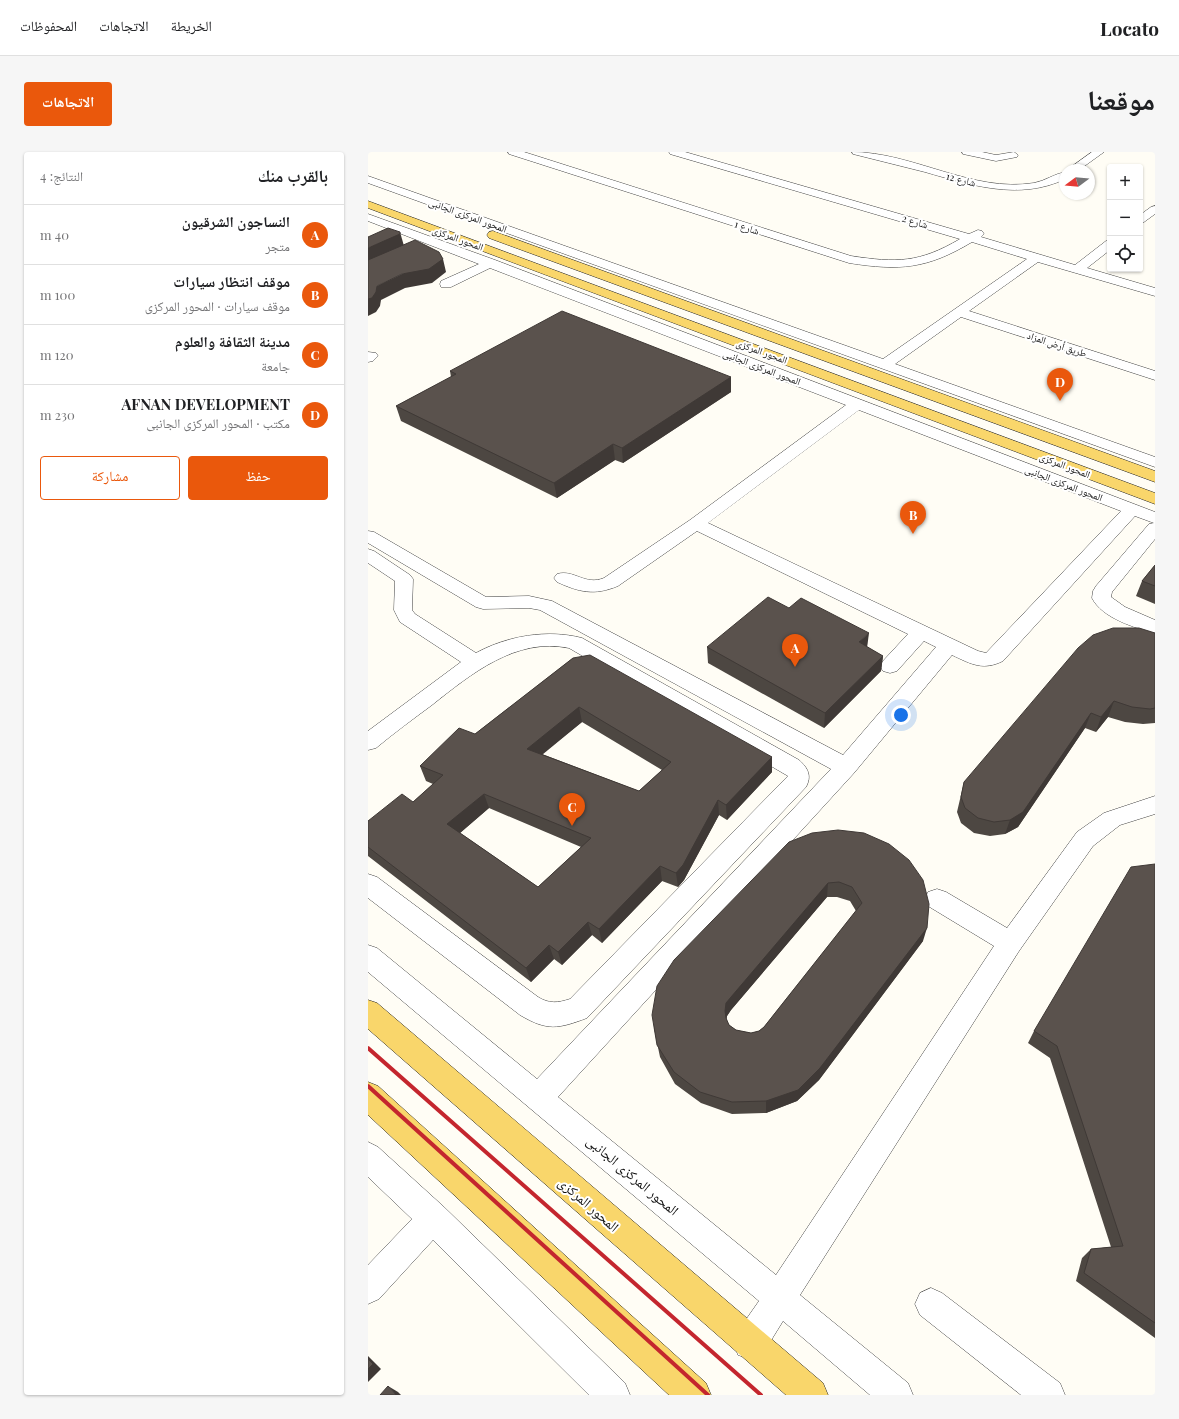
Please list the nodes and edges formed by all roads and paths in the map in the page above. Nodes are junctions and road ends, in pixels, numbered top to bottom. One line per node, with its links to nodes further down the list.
1 (513, 152): 15 (street, شارع 1)
2 (674, 152): 15 (street, شارع 2)
3 (696, 152): 15 (street, شارع 2)
4 (857, 152): 9 (street, شارع 12)
5 (967, 152): 7 (street)
6 (1099, 152): 8 (street)
7 (1013, 155)
8 (1081, 164)
9 (1059, 178)
10 (368, 179): 34 (street, المحور المركزى الجانبى)
11 (368, 190): 22 (main road, المحور المركزى)
12 (370, 212): 16 (street, المحور المركزى الجانبى); 24 (main road, المحور المركزى)
13 (1150, 218): 14 (street)
14 (1143, 228)
15 (975, 235): 19 (street, شارع 2); 23 (street, شارع 2)
16 (433, 242): 18 (street); 21 (street, المحور المركزى الجانبى)
17 (1107, 247): 23 (street)
18 (418, 248)
19 (1037, 257): 23 (street, شارع 2); 32 (street)
20 (1107, 257): 23 (street)
21 (491, 263): 25 (street, المحور المركزى الجانبى); 27 (street)
22 (574, 264): 26 (main road); 29 (main road, المحور المركزى)
23 (1086, 268): 28 (street, شارع 2); 30 (street, شارع 2)
24 (547, 272): 25 (main road); 26 (main road, المحور المركزى)
25 (531, 279): 37 (street, المحور المركزى الجانبى)
26 (568, 279): 31 (main road, المحور المركزى)
27 (446, 284)
28 (1155, 284)
29 (630, 286): 31 (main road); 33 (main road, المحور المركزى)
30 (1155, 292)
31 (627, 302): 35 (main road, المحور المركزى)
32 (959, 312): 34 (street); 36 (street, طريق أرض المزاد)
33 (838, 361): 35 (main road); 40 (main road, المحور المركزى)
34 (884, 365): 39 (street, المحور المركزى الجانبى)
35 (822, 373): 37 (main road); 43 (main road, المحور المركزى)
36 (1155, 376)
37 (806, 384): 38 (street, المحور المركزى الجانبى)
38 (857, 404): 44 (street, المحور المركزى الجانبى); 46 (street)
39 (1017, 412): 40 (main road); 41 (street, المحور المركزى الجانبى)
40 (993, 416): 42 (main road, المحور المركزى)
41 (1155, 462)
42 (1155, 477)
43 (1155, 499)
44 (1132, 509): 45 (street, المحور المركزى الجانبى); 53 (street)
45 (1155, 518)
46 (696, 524): 50 (street); 52 (street)
47 (1155, 528): 51 (street)
48 (368, 536): 57 (street)
49 (368, 555): 54 (street)
50 (563, 578)
51 (1155, 627)
52 (921, 632): 53 (street); 55 (street)
53 (949, 645): 57 (street)
54 (476, 662): 56 (street); 59 (street)
55 (890, 666)
56 (368, 742)
57 (846, 767): 65 (street)
58 (1155, 805): 61 (street)
59 (368, 884)
60 (937, 900): 61 (street)
61 (1010, 943): 69 (street)
62 (368, 956): 65 (street, المحور المركزى الجانبى)
63 (368, 1012): 71 (main road, المحور المركزى)
64 (368, 1096): 73 (main road)
65 (539, 1097): 69 (street, المحور المركزى الجانبى)
66 (368, 1157): 67 (street)
67 (433, 1218): 68 (street); 72 (street)
68 (368, 1288)
69 (779, 1297): 71 (street); 75 (street, المحور المركزى الجانبى)
70 (931, 1304): 76 (street)
71 (750, 1343): 74 (main road, المحور المركزى)
72 (613, 1395)
73 (694, 1395)
74 (811, 1395)
75 (896, 1395)
76 (1048, 1395)

